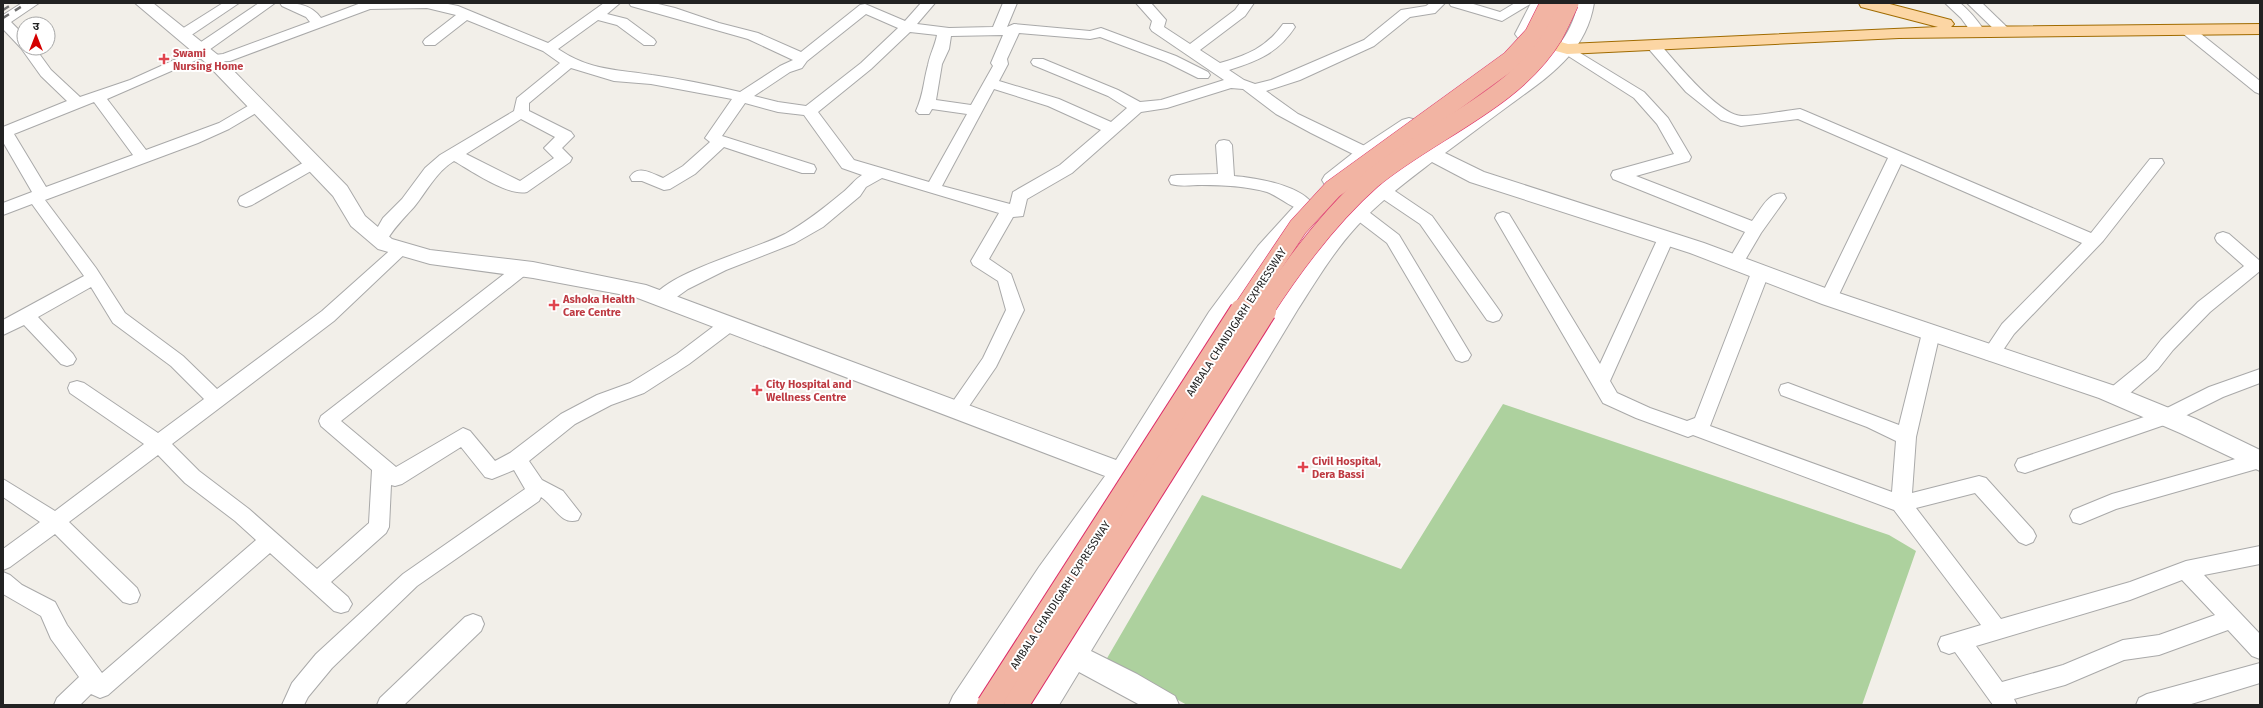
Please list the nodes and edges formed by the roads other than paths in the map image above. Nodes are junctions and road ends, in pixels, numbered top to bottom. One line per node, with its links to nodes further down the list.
1 (32, 3): 27 (street)
2 (143, 3): 38 (street)
3 (232, 3): 38 (street)
4 (268, 3): 46 (street)
5 (287, 3): 28 (street)
6 (613, 3): 26 (street)
7 (636, 3): 48 (street)
8 (928, 3): 29 (street)
9 (1010, 3): 35 (street)
10 (1143, 3): 45 (street)
11 (1247, 3): 45 (street)
12 (1438, 3): 55 (street)
13 (1456, 3): 14 (street)
14 (1525, 3)
15 (1539, 3): 39 (street)
16 (1550, 3): 157 (highway, AMBALA CHANDIGARH EXPRESSWAY, bridge)
17 (1569, 3): 158 (highway, AMBALA CHANDIGARH EXPRESSWAY, bridge)
18 (1586, 3): 44 (street)
19 (1867, 3): 24 (main road)
20 (1952, 3): 32 (street)
21 (1974, 3): 36 (street)
22 (372, 4): 25 (street); 28 (street)
23 (868, 6): 29 (street); 48 (street)
24 (1895, 7): 32 (main road)
25 (459, 9): 40 (street); 43 (street)
26 (597, 16): 41 (street); 43 (street)
27 (3, 21): 37 (street)
28 (318, 24): 46 (street)
29 (906, 27): 34 (street); 62 (street)
30 (1288, 27): 51 (street)
31 (2260, 29): 33 (main road)
32 (1982, 30): 36 (main road); 42 (main road)
33 (2186, 30): 36 (main road); 56 (street)
34 (945, 31): 35 (street); 63 (street)
35 (1006, 31): 52 (street); 54 (street)
36 (2004, 31)
37 (16, 35)
38 (182, 35): 46 (street)
39 (1522, 36): 44 (main road); 67 (street)
40 (430, 42)
41 (649, 42)
42 (1654, 45): 44 (main road); 74 (street)
43 (548, 48): 50 (street)
44 (1567, 49): 72 (street); 92 (street)
45 (1189, 51): 51 (street)
46 (205, 54): 57 (street); 60 (street)
47 (34, 56): 59 (street)
48 (802, 58): 58 (street)
49 (1038, 62): 61 (street)
50 (569, 63): 58 (street); 64 (street)
51 (1217, 70): 53 (street)
52 (1203, 75)
53 (1239, 83): 55 (street); 61 (street)
54 (991, 84): 63 (street); 65 (street)
55 (1253, 89): 70 (street)
56 (2260, 89)
57 (98, 97): 59 (street); 73 (street)
58 (741, 98): 62 (street); 68 (street)
59 (77, 102): 66 (street)
60 (258, 106): 73 (street); 75 (street)
61 (1137, 108): 65 (street)
62 (809, 111): 78 (street)
63 (976, 111): 82 (street)
64 (521, 112): 71 (street); 71 (street)
65 (1112, 129): 89 (street)
66 (4, 133): 84 (street)
67 (1392, 134): 70 (street); 72 (street)
68 (721, 141): 77 (street); 79 (street)
69 (1224, 145): 81 (street)
70 (1366, 153): 87 (street)
71 (454, 154): 95 (street)
72 (1431, 155): 83 (street); 93 (street)
73 (143, 157): 84 (street)
74 (1897, 157): 96 (street); 102 (street)
75 (312, 163): 86 (street); 95 (street)
76 (2156, 163): 96 (street)
77 (808, 169)
78 (876, 174): 82 (street); 103 (street)
79 (638, 177)
80 (1177, 180): 81 (street)
81 (1226, 180): 87 (street)
82 (933, 188): 89 (street)
83 (1383, 191): 90 (street); 104 (street)
84 (38, 196): 88 (street); 101 (street)
85 (1778, 198): 92 (street)
86 (246, 201)
87 (1306, 206): 127 (street)
88 (3, 209)
89 (1009, 209): 118 (street)
90 (1359, 213): 110 (street); 130 (street)
91 (1503, 218): 113 (street)
92 (1755, 229): 98 (street)
93 (1666, 238): 98 (street); 113 (street)
94 (2223, 238): 116 (street)
95 (378, 239): 97 (street)
96 (2093, 241): 109 (street)
97 (402, 249): 99 (street); 117 (street)
98 (1735, 263): 100 (street)
99 (523, 268): 103 (street); 126 (street)
100 (1760, 273): 102 (street); 120 (street)
101 (94, 278): 105 (street); 117 (street)
102 (1829, 298): 108 (street)
103 (661, 299): 106 (street)
104 (1492, 315)
105 (26, 316): 107 (street); 111 (street)
106 (728, 325): 118 (street); 123 (street)
107 (3, 328)
108 (1932, 333): 109 (street); 121 (street)
109 (1992, 354): 116 (street)
110 (1462, 355)
111 (67, 359)
112 (2260, 376): 119 (street)
113 (1601, 381): 120 (street)
114 (77, 388): 122 (street)
115 (1788, 390): 121 (street)
116 (2115, 395): 119 (street)
117 (217, 401): 122 (street)
118 (956, 410): 127 (street)
119 (2166, 417): 124 (street); 125 (street)
120 (1692, 427): 131 (street)
121 (1906, 437): 131 (street)
122 (159, 444): 134 (street); 136 (street)
123 (517, 459): 126 (street); 129 (street)
124 (2260, 460): 133 (street)
125 (2025, 465)
126 (382, 467): 141 (street)
127 (1121, 472): 130 (street); 146 (street)
128 (3, 487): 134 (street)
129 (536, 488): 132 (street); 154 (street)
130 (1172, 496): 149 (street)
131 (1901, 504): 135 (street); 147 (street)
132 (571, 514)
133 (2080, 516)
134 (56, 522): 138 (street); 142 (street)
135 (2026, 536)
136 (270, 542): 141 (street); 151 (street)
137 (2260, 555): 139 (street)
138 (3, 562)
139 (2186, 570): 144 (street); 147 (street)
140 (3, 581): 151 (street)
141 (316, 583): 143 (street)
142 (130, 595)
143 (341, 604)
144 (2232, 619): 148 (street); 152 (street)
145 (473, 624): 155 (street)
146 (1013, 628): 149 (street); 156 (street)
147 (1997, 630): 152 (street)
148 (2260, 649)
149 (1074, 656): 159 (street); 160 (street)
150 (2260, 673): 161 (street)
151 (93, 678): 153 (street)
152 (2002, 699)
153 (64, 705)
154 (293, 705)
155 (388, 705)
156 (963, 705)
157 (989, 705)
158 (1016, 705)
159 (1044, 705)
160 (1165, 705)
161 (2147, 705)

